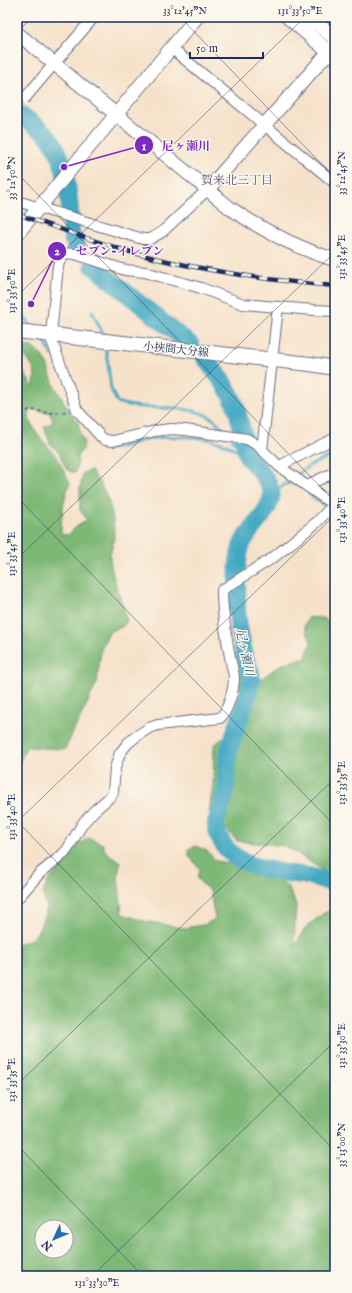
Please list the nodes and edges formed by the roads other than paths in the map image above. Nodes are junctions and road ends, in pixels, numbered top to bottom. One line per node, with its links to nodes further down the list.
1 (94, 17): 9 (street)
2 (197, 17): 7 (street)
3 (288, 17): 8 (main road)
4 (309, 17): 6 (main road)
5 (17, 33): 9 (street)
6 (335, 38)
7 (171, 48): 11 (street); 12 (street)
8 (333, 51): 12 (street)
9 (55, 64): 10 (street); 11 (street)
10 (17, 96)
11 (116, 114): 14 (street); 16 (street)
12 (264, 125): 13 (street); 14 (street)
13 (335, 183)
14 (207, 190): 16 (street); 18 (street)
15 (17, 201): 16 (street)
16 (39, 208): 17 (street)
17 (17, 234)
18 (335, 260)
19 (278, 307): 20 (street); 22 (street); 23 (street)
20 (335, 311)
21 (17, 331): 22 (main road, 小挾間大分線)
22 (51, 334): 23 (main road, 小挾間大分線); 26 (street)
23 (271, 359): 24 (main road, 小挾間大分線); 26 (street)
24 (335, 368)
25 (335, 438): 27 (street)
26 (262, 450): 27 (street)
27 (284, 470): 29 (street)
28 (335, 472): 29 (street)
29 (308, 487): 30 (street)
30 (334, 506): 31 (street)
31 (17, 899)

